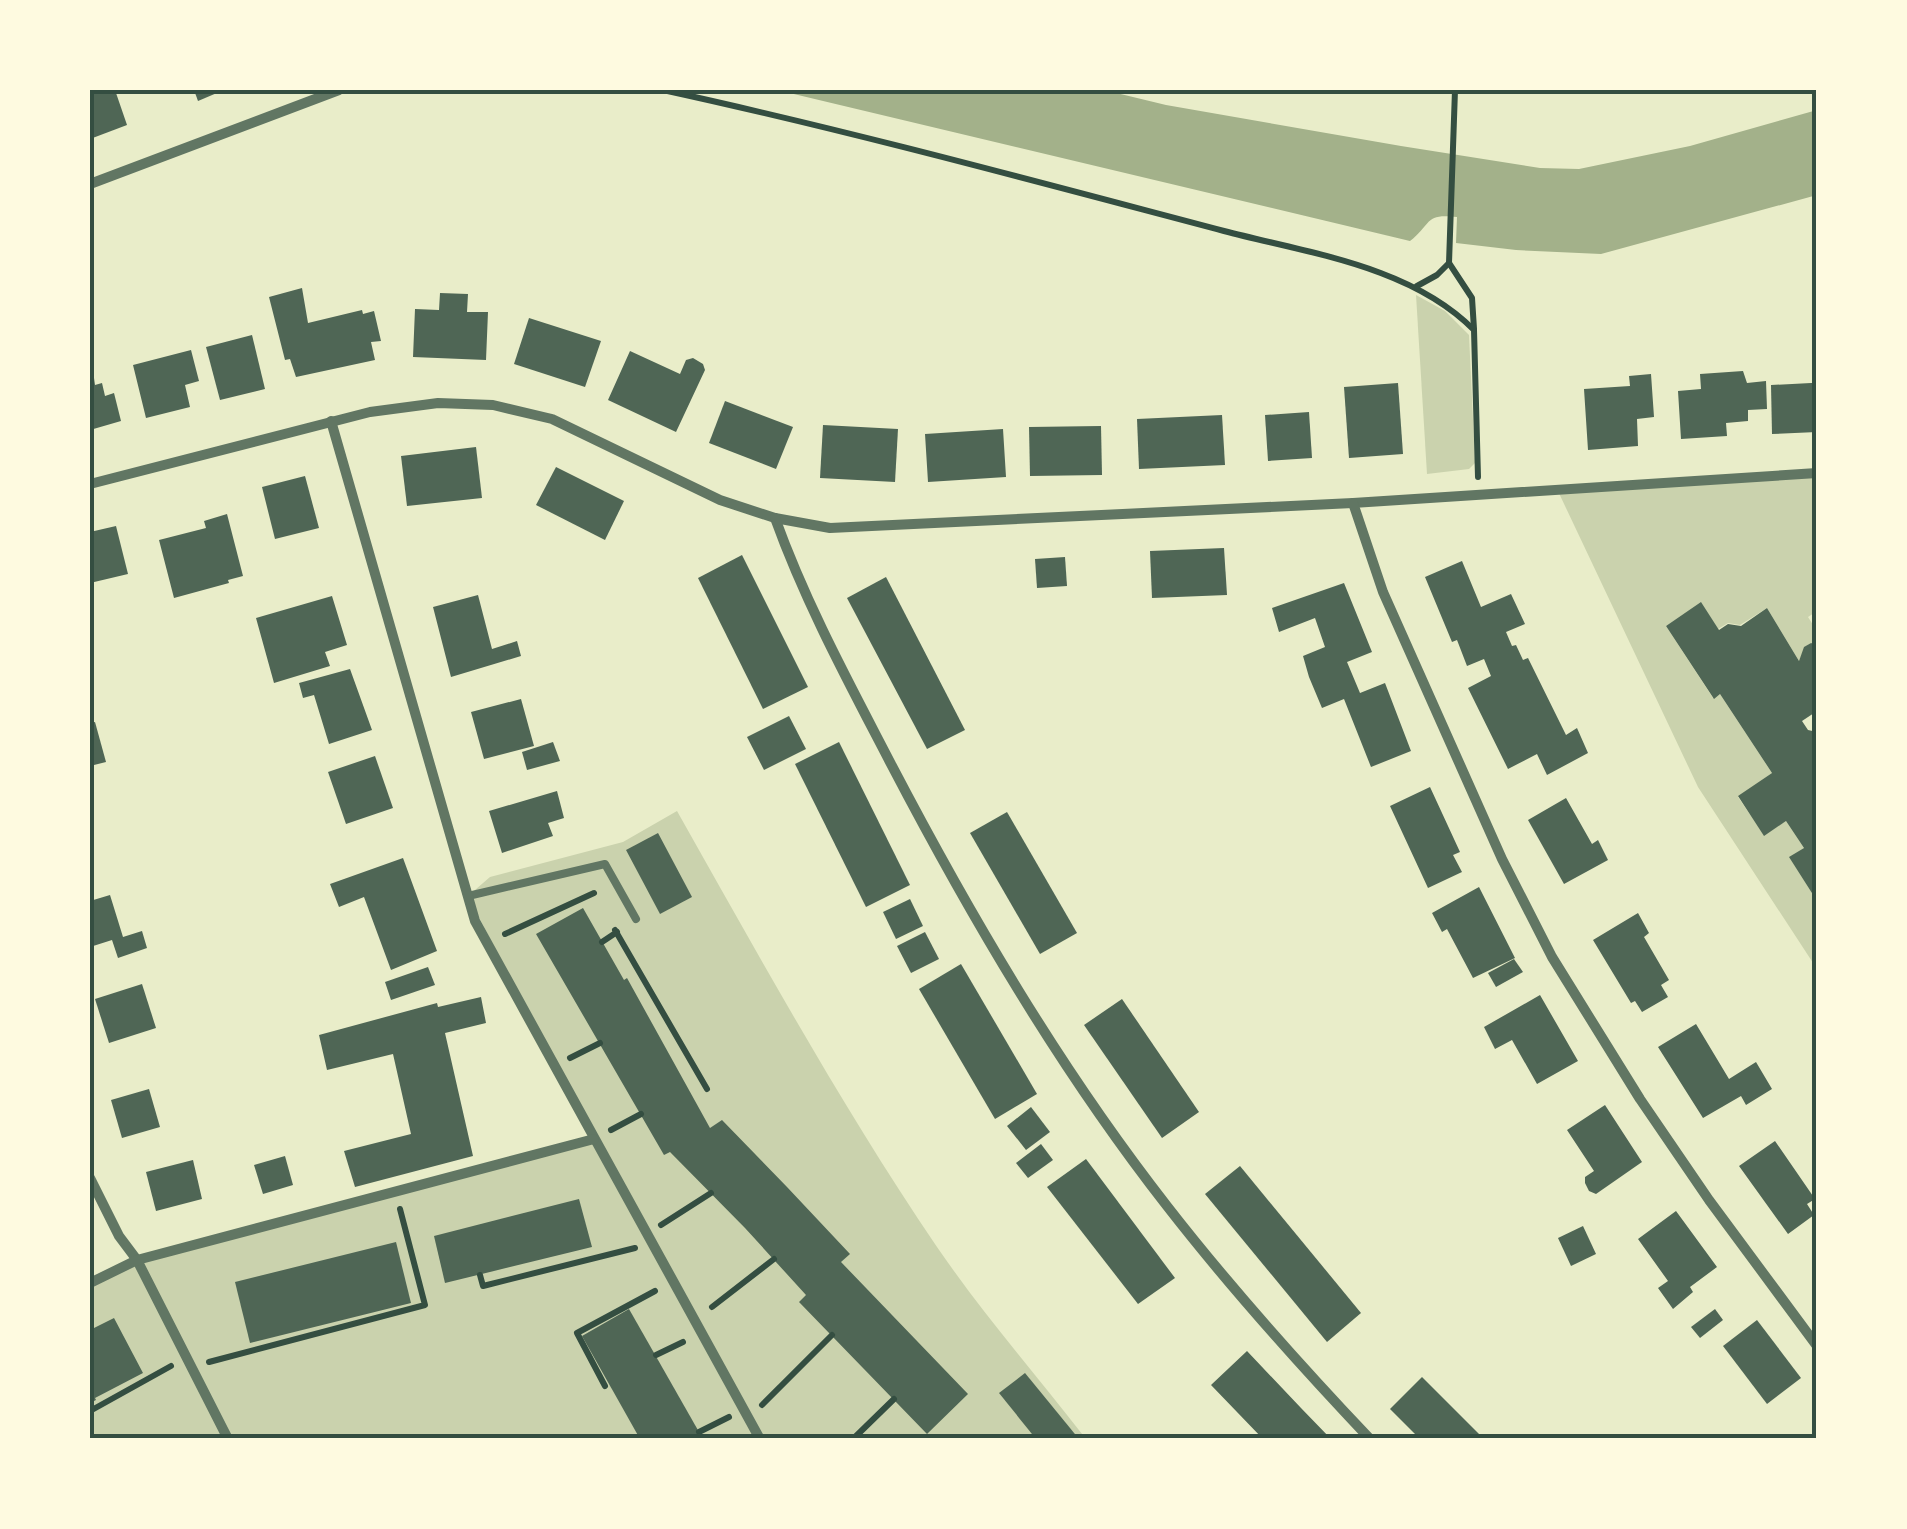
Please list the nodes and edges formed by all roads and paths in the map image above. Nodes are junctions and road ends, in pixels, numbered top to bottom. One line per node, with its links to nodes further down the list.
1 (339, 90): 4 (street)
2 (664, 90): 6 (path)
3 (1456, 90): 5 (path)
4 (90, 184)
5 (1449, 263): 6 (path); 7 (path)
6 (1416, 286): 7 (path)
7 (1474, 330): 11 (path)
8 (332, 421): 10 (street); 13 (street); 16 (street)
9 (1817, 473): 11 (street)
10 (90, 484)
11 (1476, 494): 12 (street)
12 (1353, 503): 13 (street); 42 (street)
13 (775, 518): 53 (street)
14 (616, 883): 15 (path); 16 (lane); 19 (lane)
15 (594, 892): 17 (path); 22 (path)
16 (468, 896): 22 (street)
17 (602, 906)
18 (609, 919): 20 (path)
19 (636, 919)
20 (617, 932): 21 (path); 25 (path)
21 (602, 942)
22 (487, 943): 24 (street)
23 (600, 1043): 24 (path)
24 (555, 1067): 27 (street)
25 (707, 1090)
26 (641, 1114): 27 (path)
27 (594, 1140): 29 (street); 31 (street)
28 (90, 1178): 34 (street)
29 (396, 1193): 34 (street); 44 (path)
30 (711, 1193): 31 (path)
31 (650, 1239): 35 (path); 37 (street)
32 (555, 1256): 35 (path)
33 (774, 1259): 39 (path)
34 (137, 1260): 38 (street); 44 (street)
35 (559, 1268): 36 (path)
36 (480, 1275)
37 (673, 1281): 39 (street); 45 (path)
38 (90, 1284)
39 (695, 1319): 40 (street)
40 (702, 1332): 43 (path); 48 (street)
41 (832, 1335): 48 (path)
42 (1817, 1346)
43 (656, 1355)
44 (188, 1363): 47 (path); 50 (street)
45 (606, 1386)
46 (894, 1399): 52 (path)
47 (90, 1411)
48 (746, 1414): 49 (path); 51 (street)
49 (698, 1432)
50 (228, 1439)
51 (760, 1439)
52 (854, 1439)
53 (1370, 1439)

